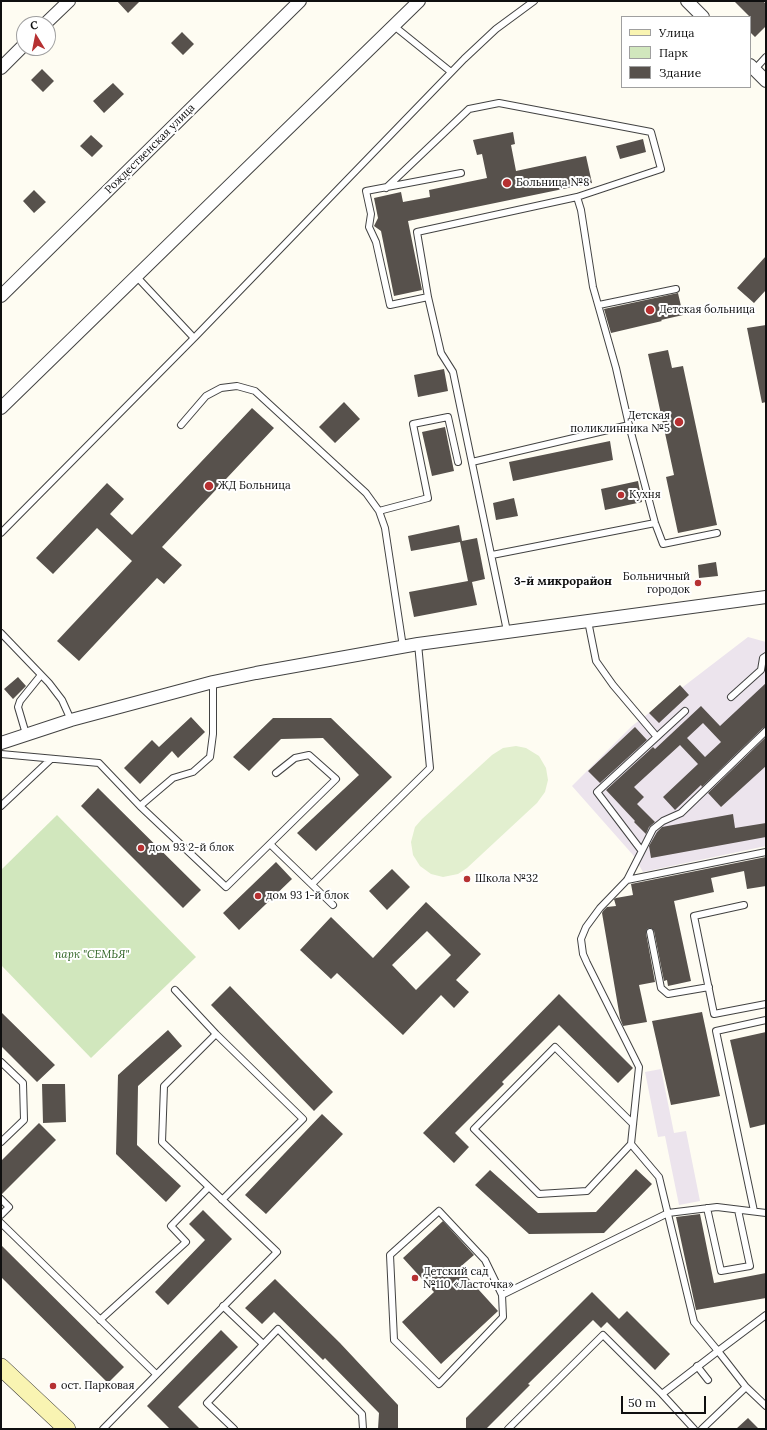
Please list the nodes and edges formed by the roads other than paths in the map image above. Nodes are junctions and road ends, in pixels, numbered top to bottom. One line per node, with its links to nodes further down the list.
1 (69, 1): 6 (street)
2 (300, 1): 20 (street, Рождественская улица)
3 (420, 1): 8 (street)
4 (534, 1): 13 (lane)
5 (687, 1): 7 (street)
6 (53, 16)
7 (702, 16)
8 (394, 26): 13 (lane); 18 (street)
9 (16, 53): 12 (street)
10 (766, 57): 11 (lane)
11 (752, 67): 14 (street)
12 (1, 68)
13 (451, 72): 23 (lane)
14 (766, 81)
15 (461, 173): 16 (lane)
16 (386, 188): 17 (lane); 21 (lane)
17 (577, 197): 21 (lane); 22 (lane)
18 (136, 276): 23 (lane); 24 (street)
19 (676, 289): 22 (lane)
20 (1, 296)
21 (428, 297): 28 (lane)
22 (599, 305): 26 (lane)
23 (194, 338): 31 (lane)
24 (1, 408)
25 (181, 425): 29 (lane)
26 (629, 425): 28 (lane); 30 (lane)
27 (458, 462): 29 (lane)
28 (472, 462): 33 (lane)
29 (379, 511): 39 (lane)
30 (655, 523): 32 (lane); 33 (lane)
31 (1, 533)
32 (717, 533)
33 (492, 555): 36 (lane)
34 (766, 597): 35 (street)
35 (588, 621): 36 (street); 48 (lane)
36 (507, 631): 38 (street)
37 (1, 633): 41 (lane)
38 (418, 644): 39 (street); 59 (lane)
39 (403, 647): 42 (street)
40 (766, 656): 43 (lane)
41 (41, 675): 45 (lane); 47 (lane)
42 (213, 682): 45 (street); 54 (lane)
43 (731, 697)
44 (686, 711): 48 (lane)
45 (71, 720): 47 (street)
46 (766, 731): 56 (lane)
47 (26, 734): 49 (street)
48 (657, 737): 56 (lane)
49 (1, 743)
50 (1, 754): 51 (lane)
51 (51, 760): 53 (lane); 54 (lane)
52 (276, 773): 55 (lane)
53 (1, 806)
54 (140, 806): 55 (lane)
55 (270, 844): 59 (lane)
56 (641, 850): 58 (lane)
57 (766, 852): 58 (lane)
58 (626, 880): 69 (lane)
59 (312, 884): 60 (lane)
60 (333, 905)
61 (744, 905): 63 (lane)
62 (650, 932): 63 (lane)
63 (709, 987): 65 (lane)
64 (175, 990): 67 (lane)
65 (766, 1004)
66 (766, 1020): 77 (lane)
67 (216, 1034): 72 (lane); 74 (lane)
68 (1, 1062): 70 (lane)
69 (633, 1124): 71 (lane); 71 (lane)
70 (1, 1142)
71 (631, 1144): 78 (lane)
72 (209, 1187): 74 (lane); 85 (lane)
73 (1, 1199): 80 (lane)
74 (222, 1200): 83 (lane)
75 (707, 1208): 76 (lane); 76 (lane); 78 (lane)
76 (738, 1210): 77 (lane)
77 (754, 1212): 79 (lane)
78 (668, 1213): 82 (lane); 87 (lane)
79 (766, 1213)
80 (1, 1215)
81 (1, 1223): 85 (lane)
82 (502, 1295): 82 (lane)
83 (224, 1306): 86 (lane); 90 (lane)
84 (766, 1315): 87 (lane)
85 (100, 1320): 90 (lane)
86 (263, 1344): 97 (lane); 98 (lane)
87 (718, 1351): 88 (lane); 92 (lane)
88 (697, 1366): 91 (lane); 93 (lane)
89 (1, 1367): 95 (main road)
90 (156, 1374): 96 (lane)
91 (708, 1380)
92 (746, 1387): 94 (lane); 101 (lane)
93 (662, 1394): 99 (lane); 100 (lane)
94 (766, 1406)
95 (68, 1429)
96 (103, 1429)
97 (234, 1429)
98 (363, 1429)
99 (508, 1429)
100 (694, 1429)
101 (702, 1429)

